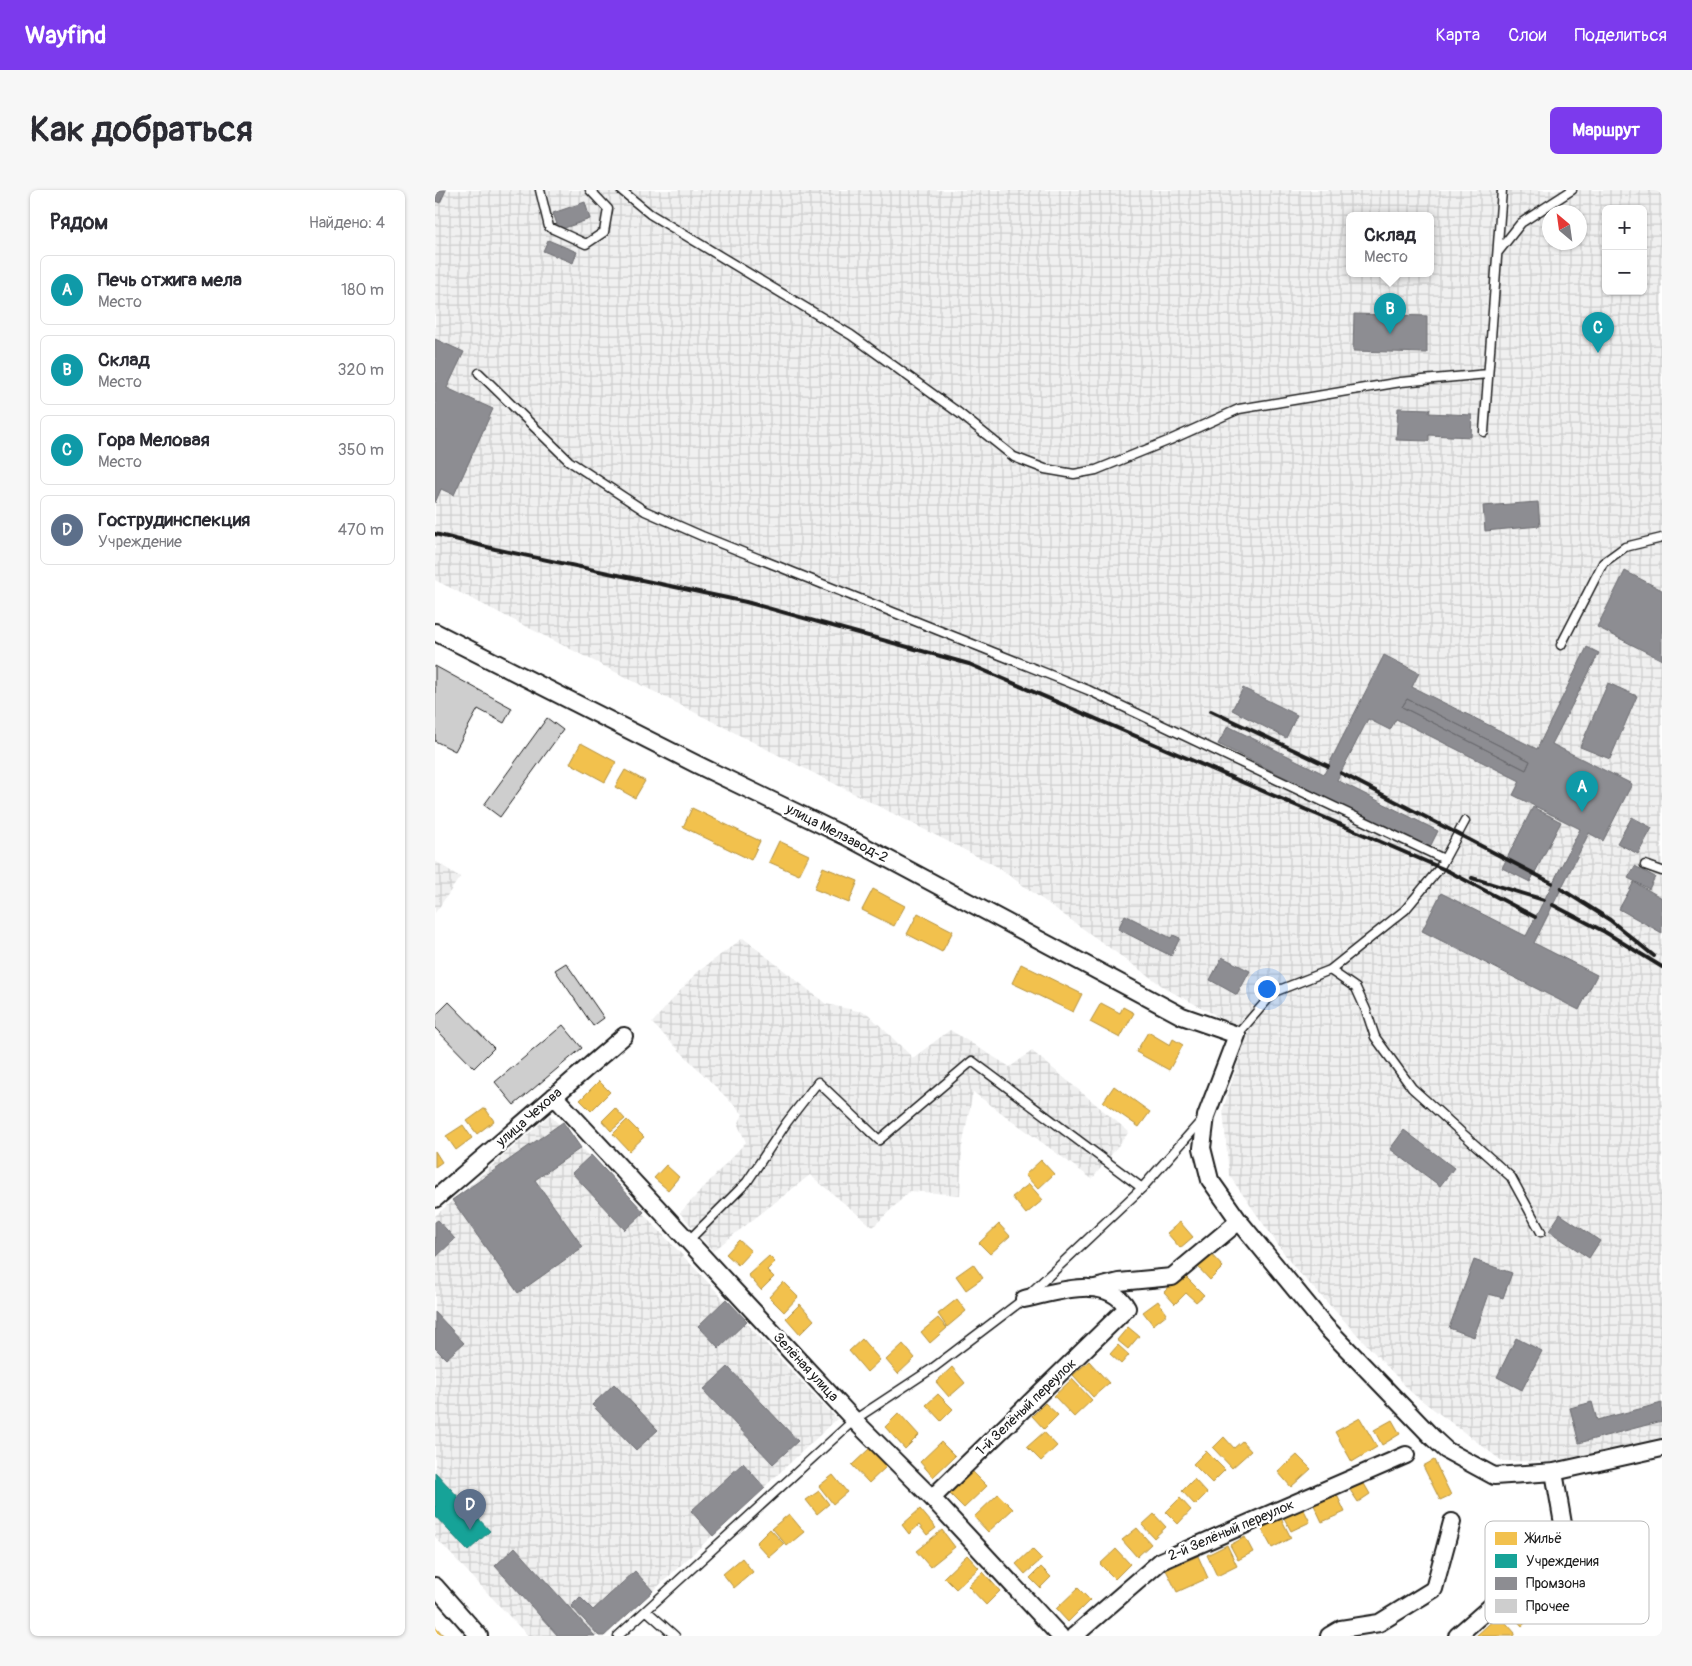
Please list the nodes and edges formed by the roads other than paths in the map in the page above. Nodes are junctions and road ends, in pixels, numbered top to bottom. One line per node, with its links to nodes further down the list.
1 (540, 190): 2 (lane)
2 (591, 190)
3 (621, 190): 8 (lane)
4 (1502, 190): 6 (lane)
5 (1572, 190): 6 (lane)
6 (1498, 252): 8 (lane)
7 (479, 372): 14 (lane)
8 (1488, 374): 9 (lane)
9 (1484, 432)
10 (1662, 538): 12 (lane)
11 (435, 632): 18 (street, улица Мелзавод-2)
12 (1561, 645)
13 (1465, 821): 14 (lane)
14 (1444, 859): 17 (lane)
15 (1645, 865): 16 (lane)
16 (1662, 871)
17 (1330, 970): 18 (lane); 25 (lane)
18 (1237, 1035): 21 (street)
19 (623, 1036): 20 (street, улица Чехова)
20 (554, 1096): 23 (street, улица Чехова); 26 (street, Зелёная улица)
21 (1206, 1116): 22 (lane); 24 (street)
22 (1142, 1188): 26 (lane); 28 (lane)
23 (435, 1199)
24 (1239, 1220): 27 (street); 32 (street)
25 (1541, 1232)
26 (688, 1241): 29 (street, Зелёная улица)
27 (1093, 1289): 28 (street); 33 (street, 1-й Зелёный переулок)
28 (1024, 1300): 29 (lane)
29 (854, 1420): 33 (street, Зелёная улица); 37 (lane)
30 (1662, 1448): 32 (street)
31 (1407, 1455): 43 (street, 2-й Зелёный переулок)
32 (1554, 1472): 34 (street)
33 (932, 1498): 39 (street, Зелёная улица)
34 (1563, 1521)
35 (1452, 1522): 44 (street)
36 (435, 1586): 40 (street)
37 (647, 1611): 41 (lane); 42 (lane)
38 (1485, 1612): 45 (street)
39 (1056, 1635)
40 (479, 1636)
41 (618, 1636)
42 (675, 1636)
43 (1074, 1636)
44 (1329, 1636)
45 (1457, 1636)

